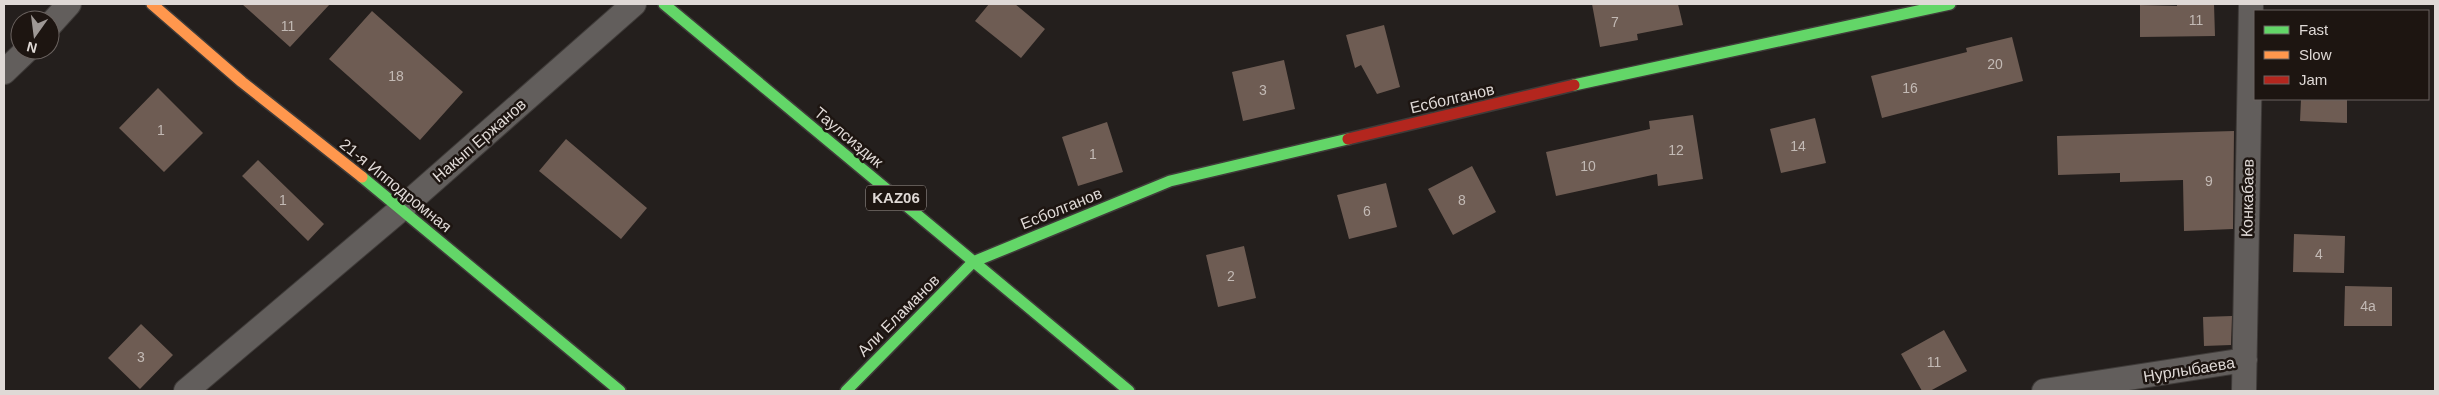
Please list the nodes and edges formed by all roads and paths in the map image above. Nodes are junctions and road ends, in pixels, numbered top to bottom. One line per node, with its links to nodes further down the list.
1 (69, 4): 7 (street)
2 (152, 4): 10 (street, 21-я Ипподромная)
3 (634, 4): 10 (street, Накып Ержанов)
4 (664, 4): 11 (street, Таулсиздик / KAZ06)
5 (1950, 4): 11 (street, Есболганов)
6 (2251, 4): 12 (street, Конкабаев)
7 (60, 14)
8 (17, 60): 9 (street)
9 (4, 72)
10 (401, 209): 13 (street, Накып Ержанов); 14 (street, 21-я Ипподромная)
11 (973, 262): 15 (street, Али Еламанов); 16 (street, Таулсиздик / KAZ06)
12 (2245, 360): 17 (street, Нурлыбаева); 18 (street, Конкабаев)
13 (186, 391)
14 (620, 391)
15 (846, 391)
16 (1129, 391)
17 (2044, 391)
18 (2244, 391)

